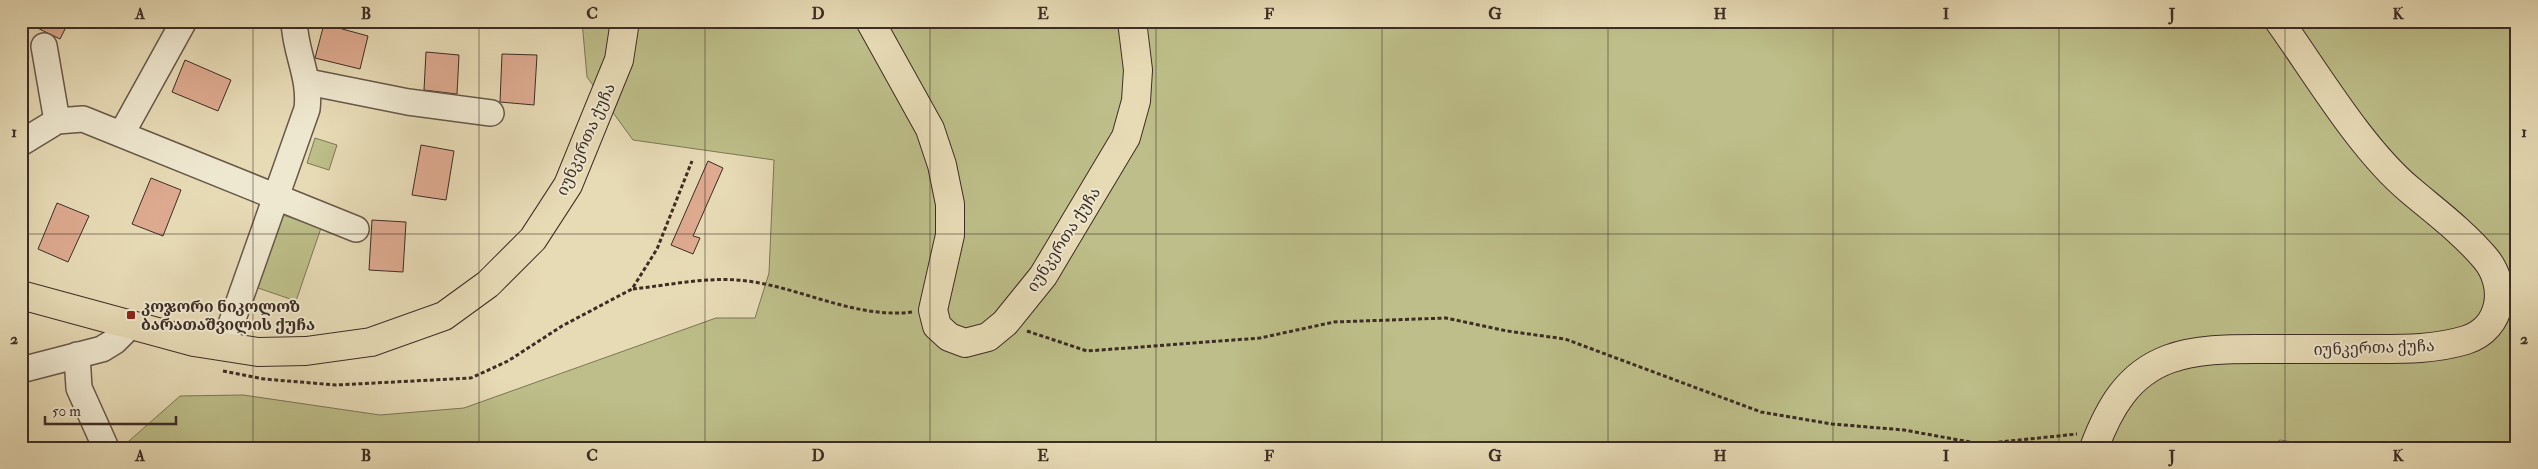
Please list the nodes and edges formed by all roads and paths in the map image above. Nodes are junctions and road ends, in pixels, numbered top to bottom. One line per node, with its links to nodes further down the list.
1 (184, 21): 11 (street)
2 (294, 21): 8 (street)
3 (625, 21): 20 (main road, იუნკერთა ქუჩა)
4 (870, 21): 17 (main road)
5 (1132, 21): 18 (main road, იუნკერთა ქუჩა)
6 (2279, 21): 23 (main road, იუნკერთა ქუჩა)
7 (44, 46): 10 (street)
8 (308, 82): 9 (street); 13 (street)
9 (491, 113)
10 (57, 121): 11 (street); 12 (street)
11 (122, 134): 13 (street)
12 (21, 143)
13 (278, 197): 14 (street); 20 (street)
14 (356, 229)
15 (632, 289): 17 (path)
16 (21, 295): 19 (main road, იუნკერთა ქუჩა)
17 (933, 310): 18 (main road, იუნკერთა ქუჩა)
18 (1006, 323): 23 (path)
19 (131, 325): 20 (main road, იუნკერთა ქუჩა); 21 (street)
20 (223, 347)
21 (77, 355): 22 (street); 24 (street)
22 (21, 370)
23 (2097, 439)
24 (106, 448)

